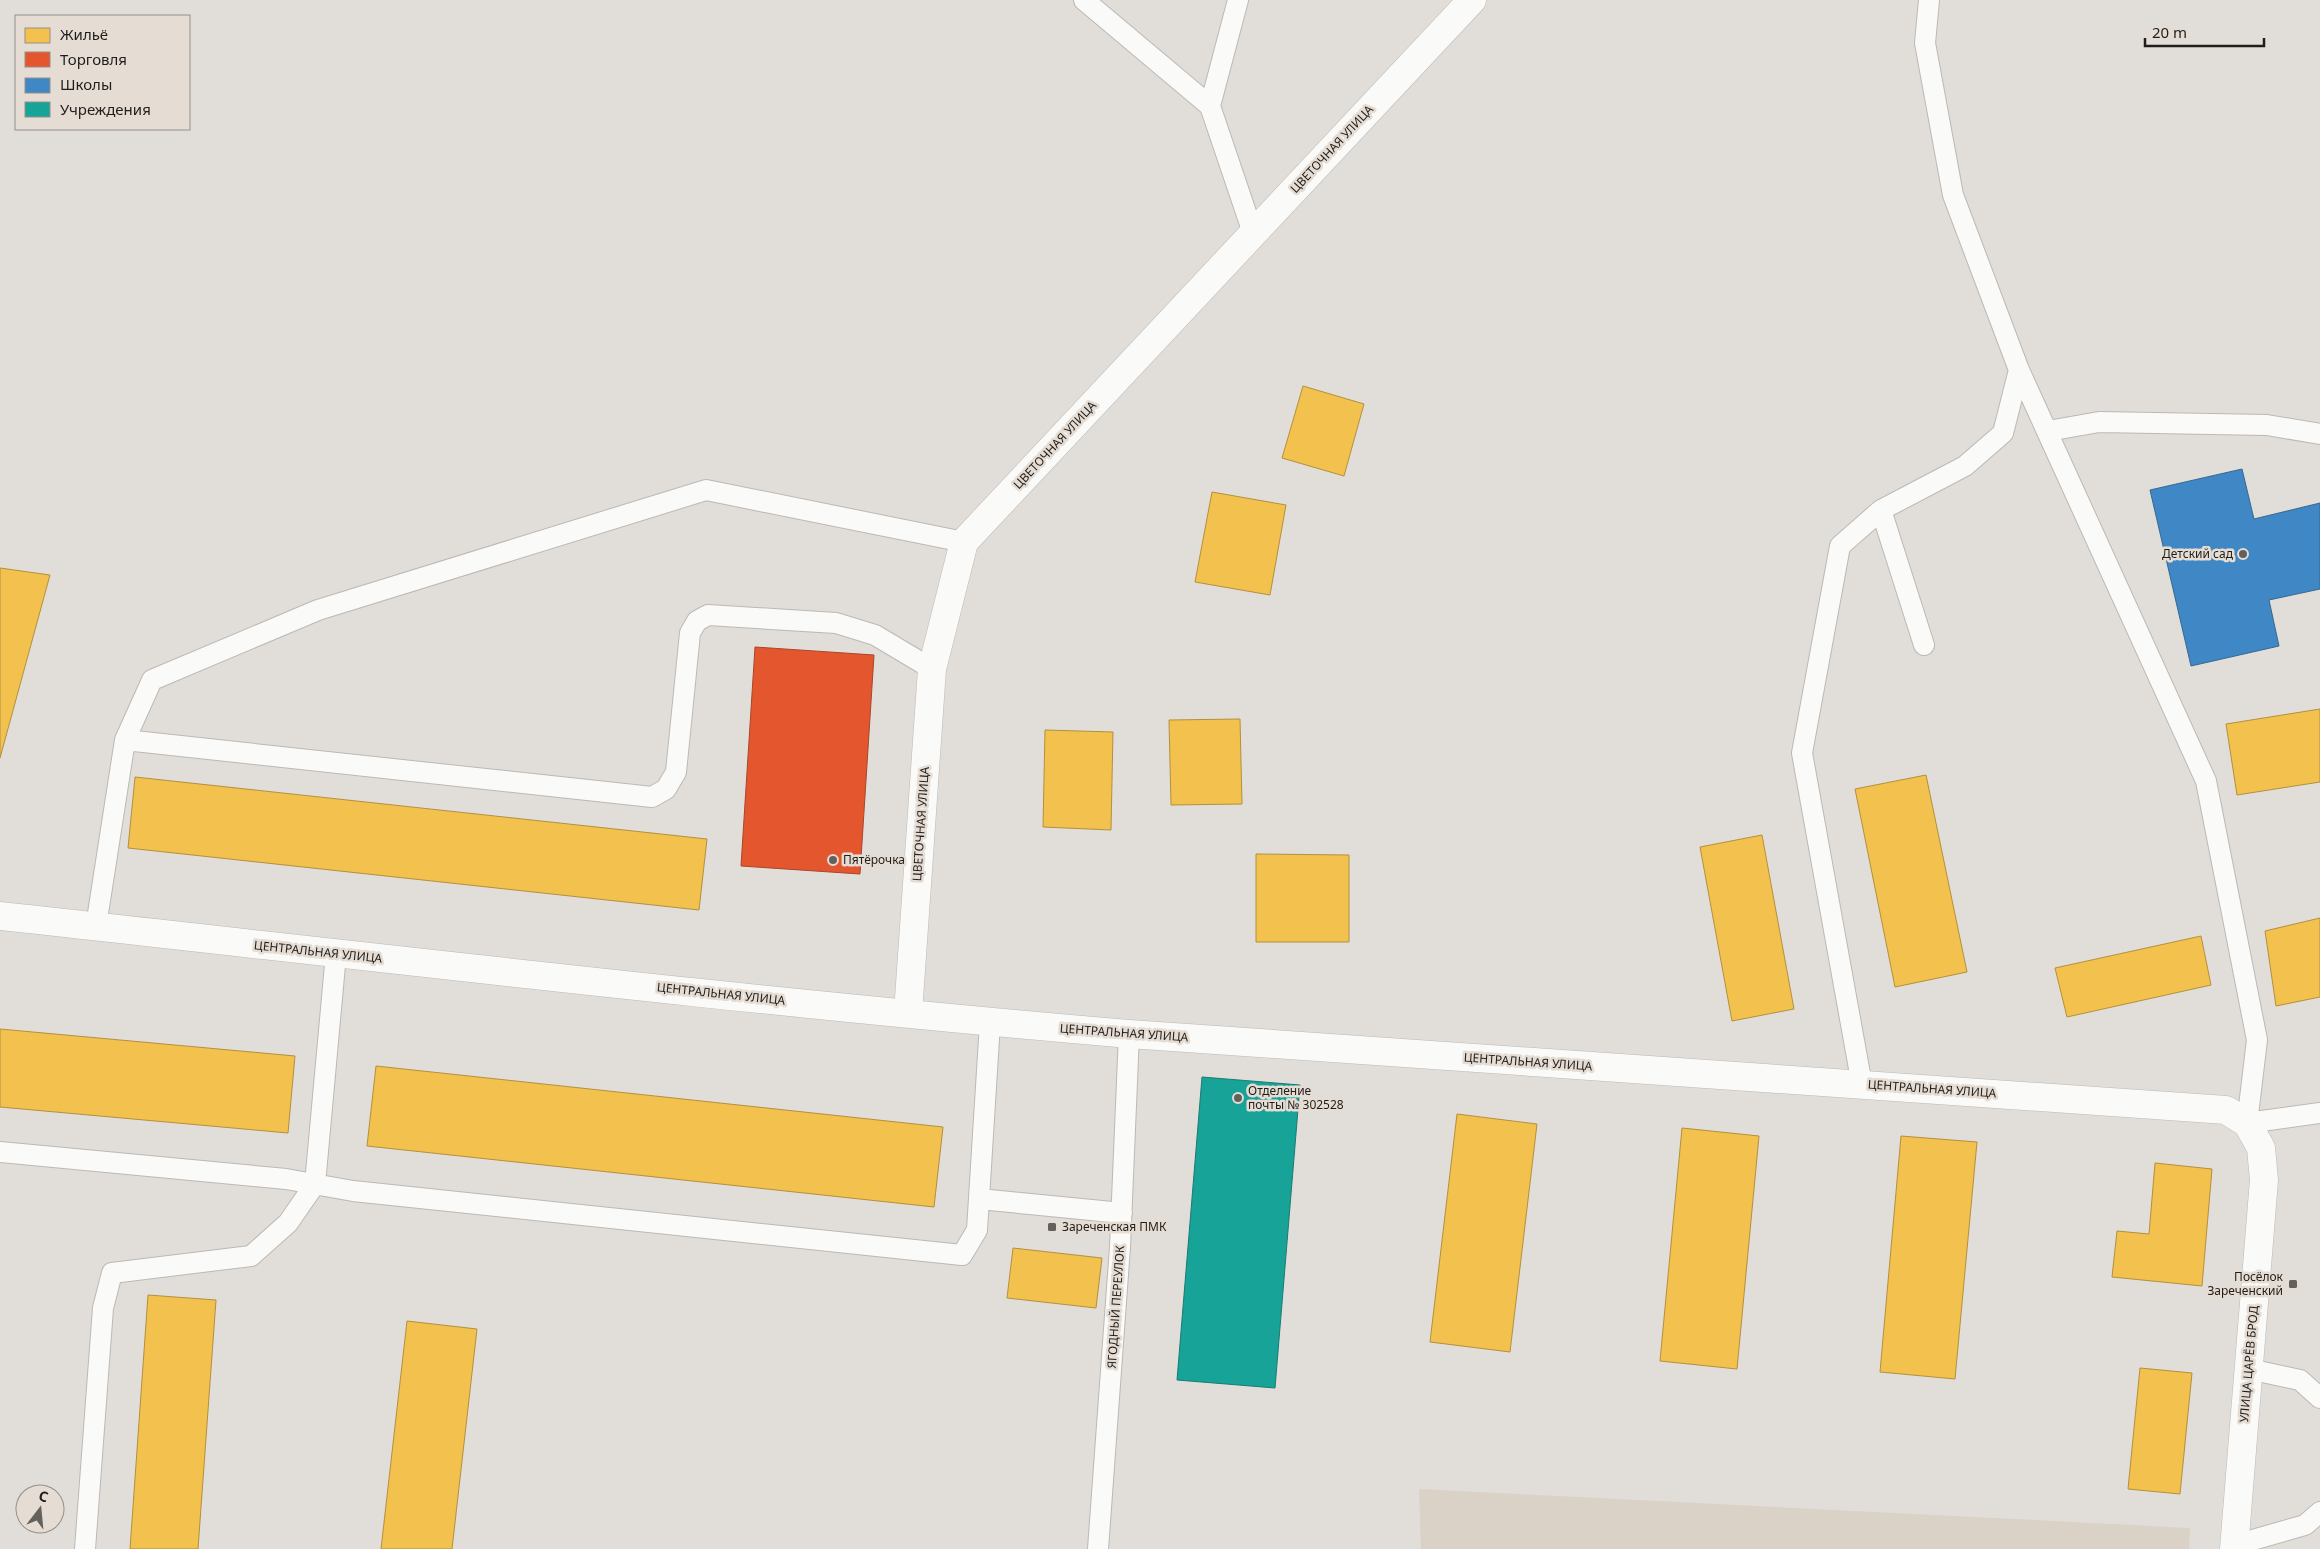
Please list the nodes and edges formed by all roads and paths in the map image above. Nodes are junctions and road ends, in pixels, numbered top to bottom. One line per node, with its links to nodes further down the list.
1 (1084, 0): 5 (lane)
2 (1238, 0): 5 (lane)
3 (1472, 0): 6 (street, ЦВЕТОЧНАЯ УЛИЦА)
4 (1929, 0): 7 (lane)
5 (1210, 106): 6 (lane)
6 (1253, 233): 11 (street, ЦВЕТОЧНАЯ УЛИЦА)
7 (2019, 370): 8 (lane); 10 (lane)
8 (2048, 431): 9 (lane); 23 (lane)
9 (2320, 434)
10 (1882, 510): 12 (lane); 21 (lane)
11 (964, 542): 13 (street, ЦВЕТОЧНАЯ УЛИЦА); 14 (lane)
12 (1924, 645)
13 (932, 669): 14 (lane); 18 (street, ЦВЕТОЧНАЯ УЛИЦА)
14 (125, 740): 16 (lane)
15 (0, 916): 16 (street, ЦЕНТРАЛЬНАЯ УЛИЦА)
16 (96, 926): 17 (street, ЦЕНТРАЛЬНАЯ УЛИЦА)
17 (336, 954): 18 (street, ЦЕНТРАЛЬНАЯ УЛИЦА); 25 (lane)
18 (908, 1013): 19 (street, ЦЕНТРАЛЬНАЯ УЛИЦА)
19 (990, 1022): 20 (street, ЦЕНТРАЛЬНАЯ УЛИЦА); 26 (lane)
20 (1129, 1034): 21 (street, ЦЕНТРАЛЬНАЯ УЛИЦА); 27 (lane, ЯГОДНЫЙ ПЕРЕУЛОК)
21 (1862, 1085): 23 (street, ЦЕНТРАЛЬНАЯ УЛИЦА)
22 (2320, 1114): 23 (lane)
23 (2247, 1123): 28 (street, УЛИЦА ЦАРЁВ БРОД)
24 (0, 1152): 25 (lane)
25 (315, 1184): 26 (lane); 32 (lane)
26 (979, 1199): 27 (lane)
27 (1122, 1213): 33 (lane, ЯГОДНЫЙ ПЕРЕУЛОК)
28 (2249, 1369): 29 (lane); 31 (street, УЛИЦА ЦАРЁВ БРОД)
29 (2320, 1398)
30 (2320, 1512): 31 (lane)
31 (2235, 1547)
32 (85, 1549)
33 (1098, 1549)

